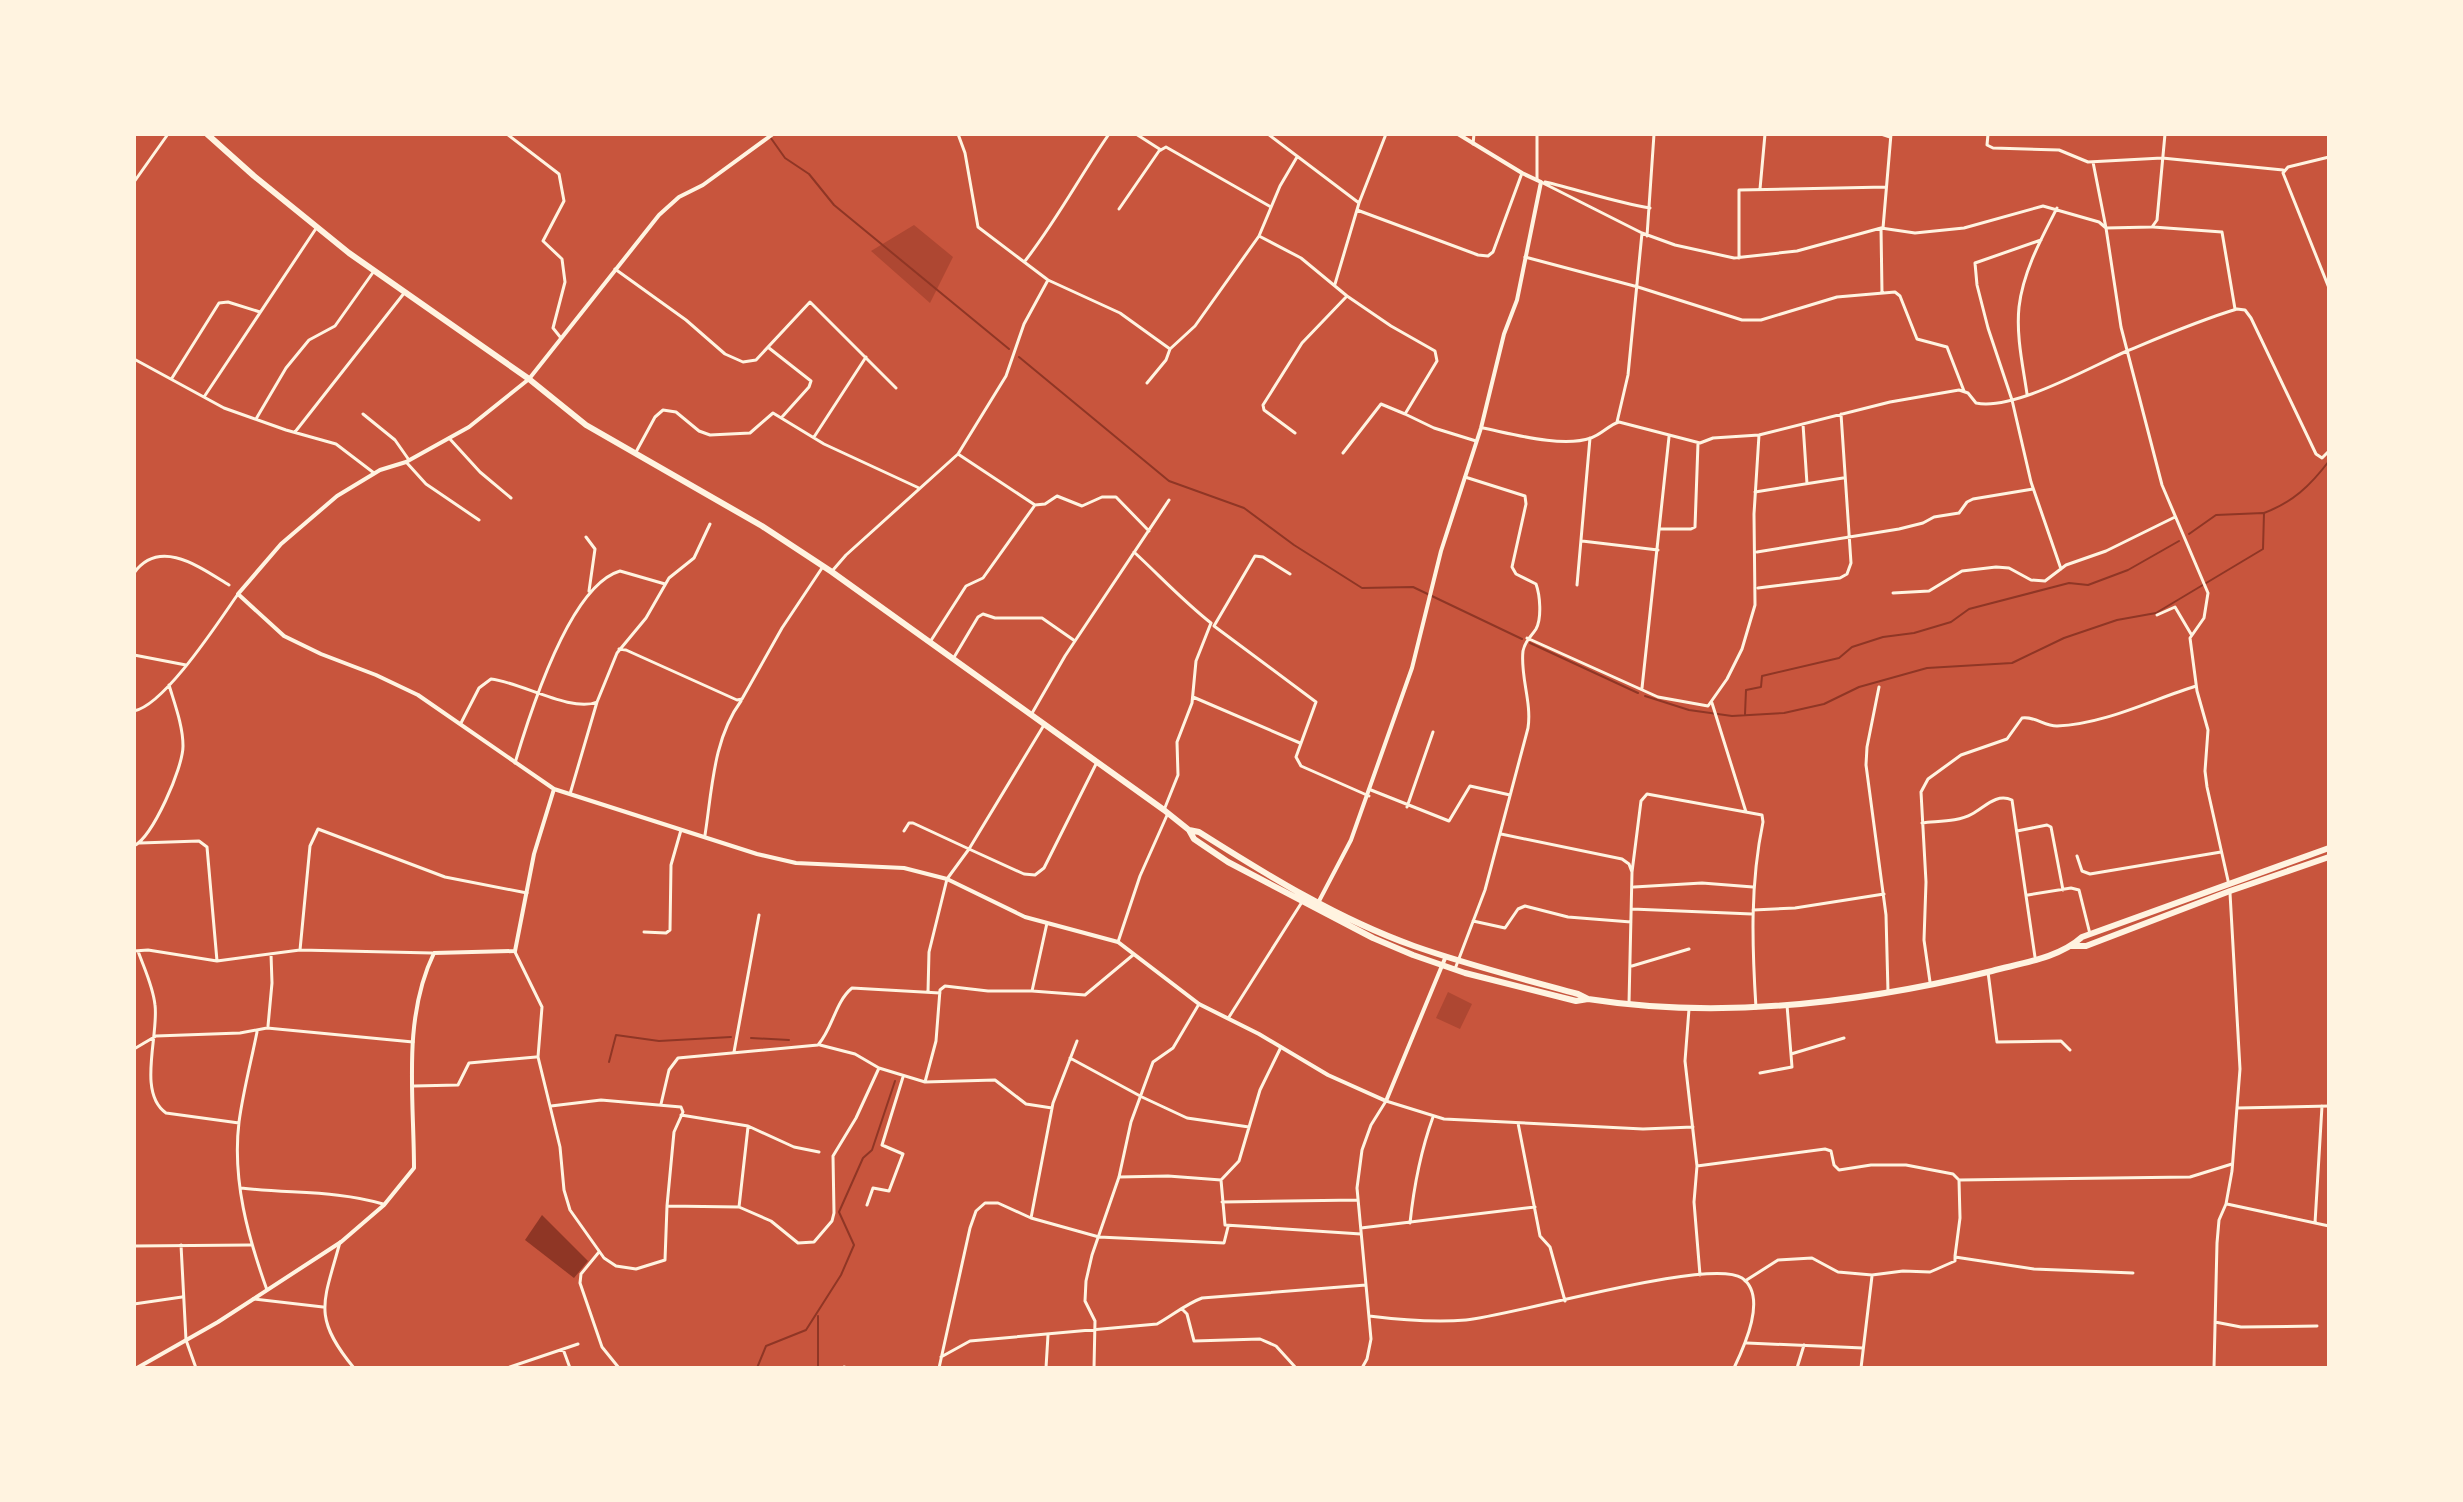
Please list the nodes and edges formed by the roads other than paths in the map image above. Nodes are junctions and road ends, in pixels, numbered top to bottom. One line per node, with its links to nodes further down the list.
1 (168, 134): 28 (street)
2 (207, 134): 37 (highway)
3 (507, 134): 59 (street)
4 (773, 134): 48 (street)
5 (958, 134): 47 (street)
6 (1109, 134): 47 (street)
7 (1136, 134): 20 (street)
8 (1268, 134): 21 (street)
9 (1386, 134): 31 (street)
10 (1458, 134): 19 (street)
11 (1474, 134): 19 (street)
12 (1537, 134): 27 (street)
13 (1654, 134): 33 (street)
14 (1765, 134): 30 (street)
15 (1881, 134): 18 (street)
16 (1988, 134): 24 (street)
17 (2165, 134): 23 (street)
18 (1891, 136): 29 (street)
19 (1473, 144): 26 (street)
20 (1161, 150): 32 (street); 35 (street)
21 (1297, 157): 31 (street); 32 (street)
22 (2329, 157): 25 (street)
23 (2162, 158): 24 (street); 25 (street); 38 (street)
24 (2093, 162): 40 (street)
25 (2283, 170): 53 (street)
26 (1522, 173): 27 (street); 36 (street)
27 (1539, 181): 33 (street); 41 (street); 45 (street)
28 (134, 182)
29 (1886, 187): 30 (street); 39 (street)
30 (1760, 189): 46 (street)
31 (1359, 203): 36 (street)
32 (1271, 207): 42 (street)
33 (1650, 208): 43 (street)
34 (2057, 208): 39 (street); 40 (street); 44 (street)
35 (1119, 209)
36 (1357, 210): 51 (street)
37 (317, 227): 49 (highway); 58 (street)
38 (2152, 227): 40 (street); 57 (street)
39 (1882, 228): 46 (street); 55 (street)
40 (2106, 228): 62 (street)
41 (1642, 233): 43 (street); 52 (street)
42 (1259, 236): 51 (street); 61 (street)
43 (1647, 236): 46 (street)
44 (2041, 240): 70 (street); 72 (street)
45 (1525, 257): 52 (street); 80 (street)
46 (1739, 258)
47 (1025, 261): 50 (street)
48 (615, 269): 59 (street); 60 (street)
49 (374, 271): 54 (highway); 77 (street)
50 (1048, 280): 61 (street); 93 (street)
51 (1335, 284): 56 (street)
52 (1638, 287): 55 (street); 78 (street)
53 (2329, 288)
54 (405, 292): 66 (highway); 81 (street)
55 (1882, 292): 69 (street)
56 (1347, 296): 74 (street); 82 (street)
57 (2235, 309): 62 (street); 90 (street)
58 (260, 312): 65 (street); 71 (street)
59 (561, 338): 66 (street)
60 (769, 348): 63 (street); 76 (street)
61 (1170, 349): 67 (street)
62 (2127, 351): 70 (street); 105 (street)
63 (866, 357): 68 (street); 84 (street)
64 (134, 359): 65 (street)
65 (171, 379): 71 (street)
66 (529, 379): 86 (street); 91 (highway)
67 (1147, 383)
68 (896, 388)
69 (1964, 391): 72 (street); 75 (street)
70 (2027, 394): 72 (street)
71 (204, 397): 77 (street)
72 (2012, 400): 100 (street)
73 (363, 414): 94 (street)
74 (1405, 414): 88 (street); 92 (street)
75 (1841, 414): 79 (street); 97 (street)
76 (781, 418): 84 (street); 91 (street)
77 (256, 419): 81 (street)
78 (1617, 422): 85 (street); 87 (street)
79 (1803, 424): 83 (street); 98 (street)
80 (1481, 428): 87 (street); 88 (street)
81 (295, 432): 95 (street)
82 (1295, 433)
83 (1759, 435): 89 (street); 101 (street)
84 (814, 437): 99 (street)
85 (1669, 437): 89 (street); 108 (street)
86 (449, 438): 94 (street); 102 (street)
87 (1590, 438): 112 (street)
88 (1476, 441): 96 (street)
89 (1698, 443): 108 (street)
90 (2329, 451)
91 (636, 452): 116 (highway)
92 (1343, 453)
93 (958, 454): 99 (street); 104 (street)
94 (408, 461): 95 (street); 106 (street)
95 (374, 473): 126 (street)
96 (1465, 477): 132 (street); 158 (street)
97 (1843, 478): 98 (street); 111 (street)
98 (1807, 484): 101 (street)
99 (919, 488): 118 (street)
100 (2033, 489): 111 (street); 117 (street)
101 (1755, 492): 115 (street)
102 (511, 498)
103 (1169, 500): 109 (street)
104 (1035, 505): 109 (street); 134 (street)
105 (2175, 517): 117 (street); 130 (street)
106 (479, 520)
107 (710, 524): 121 (street)
108 (1660, 529): 113 (street)
109 (1149, 531): 114 (street)
110 (586, 537): 127 (street)
111 (1848, 538): 115 (street); 124 (street)
112 (1581, 541): 113 (street); 123 (street)
113 (1658, 550): 143 (street)
114 (1134, 552): 129 (street); 133 (street)
115 (1755, 552): 124 (street)
116 (823, 566): 118 (highway); 146 (street)
117 (2061, 569): 125 (street)
118 (832, 572): 134 (highway)
119 (134, 573): 122 (street)
120 (1290, 574): 129 (street)
121 (665, 584): 127 (street); 136 (street)
122 (229, 585)
123 (1577, 585)
124 (1756, 588): 148 (street)
125 (1893, 593)
126 (238, 594): 139 (street); 151 (street)
127 (588, 594): 144 (street)
128 (2157, 615): 130 (street)
129 (1213, 624): 145 (street); 154 (street)
130 (2191, 634): 141 (street)
131 (134, 635): 135 (street)
132 (1527, 638): 143 (street); 160 (street)
133 (1075, 641): 138 (street); 150 (street)
134 (930, 642): 138 (highway)
135 (134, 646)
136 (619, 649): 146 (street); 147 (street)
137 (134, 655): 139 (street)
138 (953, 659): 150 (highway)
139 (186, 665): 140 (street)
140 (169, 685): 149 (street); 171 (street)
141 (2196, 686): 164 (street); 175 (street)
142 (1879, 687): 186 (street)
143 (1642, 689): 148 (street)
144 (537, 691): 147 (street); 151 (street); 156 (street)
145 (1193, 697): 154 (street); 162 (street)
146 (742, 699): 170 (street)
147 (597, 702): 159 (street)
148 (1712, 703): 163 (street)
149 (134, 711)
150 (1031, 715): 152 (highway)
151 (460, 724): 156 (street)
152 (1045, 725): 155 (highway); 174 (street)
153 (1433, 732): 161 (street)
154 (1300, 743): 158 (street)
155 (1097, 762): 162 (highway); 174 (street)
156 (515, 763): 157 (street)
157 (554, 789): 159 (street); 185 (street)
158 (1370, 793): 161 (street); 189 (street)
159 (570, 794): 165 (street)
160 (1510, 795): 161 (street); 169 (street)
161 (1407, 807)
162 (1166, 812): 166 (highway); 198 (street)
163 (1746, 812): 178 (street); 182 (street)
164 (1922, 823): 168 (street); 215 (street)
165 (682, 828): 170 (street); 196 (street)
166 (1189, 830): 188 (highway); 189 (highway)
167 (904, 831): 174 (street)
168 (2017, 831): 183 (street); 187 (street)
169 (1501, 834): 178 (street); 193 (street)
170 (705, 835): 179 (street)
171 (140, 843): 172 (street); 210 (street)
172 (134, 847)
173 (2329, 848): 180 (highway)
174 (969, 849): 179 (street)
175 (2221, 852): 176 (street); 180 (street)
176 (2077, 856)
177 (2329, 857): 184 (highway)
178 (1632, 872): 181 (street)
179 (947, 879): 195 (street); 217 (street)
180 (2228, 883): 184 (street); 197 (highway)
181 (1632, 887): 182 (street); 190 (street)
182 (1753, 887): 191 (street)
183 (2063, 890): 187 (street); 197 (street)
184 (2230, 891): 199 (highway); 253 (street)
185 (527, 893): 201 (street); 203 (street)
186 (1884, 894): 191 (street); 218 (street)
187 (2027, 895): 209 (street)
188 (1302, 902): 189 (highway); 226 (street)
189 (1317, 906): 207 (highway); 211 (highway)
190 (1631, 909): 191 (street); 194 (street)
191 (1752, 912): 224 (street)
192 (759, 915): 237 (street)
193 (1473, 921): 194 (street); 208 (street)
194 (1631, 922): 212 (street)
195 (1047, 923): 198 (street); 216 (street)
196 (644, 932)
197 (2090, 934): 199 (highway)
198 (1118, 942): 206 (street)
199 (2072, 946): 209 (highway)
200 (1689, 949): 212 (street)
201 (300, 950): 204 (street); 205 (street)
202 (136, 951): 210 (street); 229 (street)
203 (515, 951): 204 (street); 239 (street)
204 (434, 953): 232 (street)
205 (271, 954): 210 (street); 227 (street)
206 (1134, 955): 216 (street); 221 (street)
207 (1446, 956): 208 (highway); 211 (street)
208 (1459, 960): 213 (street); 220 (highway)
209 (2035, 960): 214 (highway)
210 (217, 961)
211 (1442, 965): 213 (highway); 247 (street)
212 (1630, 966): 223 (street)
213 (1455, 969): 220 (highway)
214 (1988, 972): 215 (highway); 236 (street)
215 (1930, 984): 218 (highway)
216 (1032, 991): 219 (street)
217 (928, 992): 219 (street); 233 (street)
218 (1888, 992): 222 (highway)
219 (940, 993): 244 (street)
220 (1588, 999): 223 (highway)
221 (1199, 1004): 226 (street); 246 (street)
222 (1787, 1005): 224 (highway); 238 (street)
223 (1629, 1006): 225 (highway)
224 (1756, 1008): 225 (highway)
225 (1689, 1009): 260 (street)
226 (1229, 1018): 234 (street)
227 (267, 1028): 228 (street); 232 (street)
228 (258, 1030): 229 (street); 256 (street)
229 (156, 1036): 235 (street); 256 (street)
230 (1844, 1038): 238 (street)
231 (1077, 1041): 240 (street)
232 (413, 1042): 245 (street)
233 (818, 1045): 237 (street); 241 (street)
234 (1281, 1047): 247 (street); 259 (street)
235 (134, 1049)
236 (2070, 1050)
237 (734, 1052): 248 (street)
238 (1791, 1054): 242 (street)
239 (538, 1057): 245 (street); 249 (street)
240 (1070, 1058): 246 (street); 252 (street)
241 (879, 1068): 243 (street); 274 (street)
242 (1760, 1073)
243 (903, 1076): 244 (street); 272 (street)
244 (925, 1082): 252 (street)
245 (414, 1086): 271 (street)
246 (1142, 1097): 259 (street); 264 (street)
247 (1386, 1101): 255 (street); 268 (street)
248 (661, 1104): 249 (street); 254 (street)
249 (550, 1106): 288 (street)
250 (2322, 1106): 251 (street); 253 (street); 278 (street)
251 (2329, 1106)
252 (1052, 1108): 276 (street)
253 (2237, 1108): 262 (street)
254 (681, 1115): 258 (street); 273 (street)
255 (1433, 1117): 257 (street); 277 (street)
256 (239, 1123): 267 (street)
257 (1518, 1123): 260 (street); 275 (street)
258 (748, 1126): 261 (street); 274 (street)
259 (1249, 1127): 265 (street)
260 (1693, 1127): 263 (street)
261 (819, 1152)
262 (2233, 1164): 266 (street); 270 (street)
263 (1697, 1166): 266 (street); 291 (street)
264 (1119, 1177): 265 (street); 283 (street)
265 (1221, 1180): 269 (street)
266 (1959, 1180): 289 (street)
267 (241, 1188): 271 (street); 286 (street)
268 (1358, 1200): 269 (street); 281 (street)
269 (1222, 1202): 280 (street)
270 (2226, 1204): 278 (street); 304 (street)
271 (384, 1205): 284 (street)
272 (867, 1205)
273 (667, 1206): 274 (street); 288 (street)
274 (739, 1207)
275 (1535, 1207): 277 (street); 298 (street)
276 (1031, 1218): 283 (street); 315 (street)
277 (1410, 1223): 281 (street)
278 (2315, 1223): 279 (street)
279 (2329, 1226)
280 (1228, 1227): 282 (street); 283 (street)
281 (1361, 1228): 282 (street)
282 (1361, 1234): 294 (street)
283 (1099, 1237): 303 (street)
284 (341, 1242): 295 (street); 300 (street)
285 (181, 1245): 286 (street); 287 (street); 296 (street)
286 (251, 1245): 295 (street)
287 (134, 1246)
288 (600, 1251): 321 (street)
289 (1955, 1257): 290 (street); 292 (street)
290 (2133, 1273)
291 (1700, 1275): 293 (street); 298 (street)
292 (1872, 1275): 293 (street); 313 (street)
293 (1745, 1281): 310 (street)
294 (1366, 1285): 301 (street); 302 (street)
295 (267, 1290): 297 (street)
296 (182, 1297): 299 (street); 309 (street)
297 (253, 1299): 300 (street); 309 (street)
298 (1565, 1301): 302 (street)
299 (134, 1304)
300 (323, 1307): 318 (street)
301 (1182, 1309): 306 (street); 325 (street)
302 (1369, 1316): 326 (street)
303 (1095, 1321): 306 (street); 307 (street)
304 (2215, 1322): 305 (street); 330 (street)
305 (2317, 1326)
306 (1105, 1327): 307 (street)
307 (1095, 1329): 308 (street); 324 (street)
308 (1048, 1335): 315 (street); 323 (street)
309 (186, 1340): 316 (street); 317 (street)
310 (1746, 1343): 312 (street); 327 (street)
311 (578, 1344): 314 (street)
312 (1804, 1345): 313 (street); 328 (street)
313 (1863, 1348): 329 (street)
314 (563, 1349): 319 (street); 320 (street)
315 (941, 1357): 322 (street)
316 (137, 1368)
317 (196, 1368)
318 (354, 1368)
319 (507, 1368)
320 (570, 1368)
321 (619, 1368)
322 (939, 1368)
323 (1046, 1368)
324 (1094, 1368)
325 (1296, 1368)
326 (1362, 1368)
327 (1734, 1368)
328 (1797, 1368)
329 (1861, 1368)
330 (2214, 1368)

